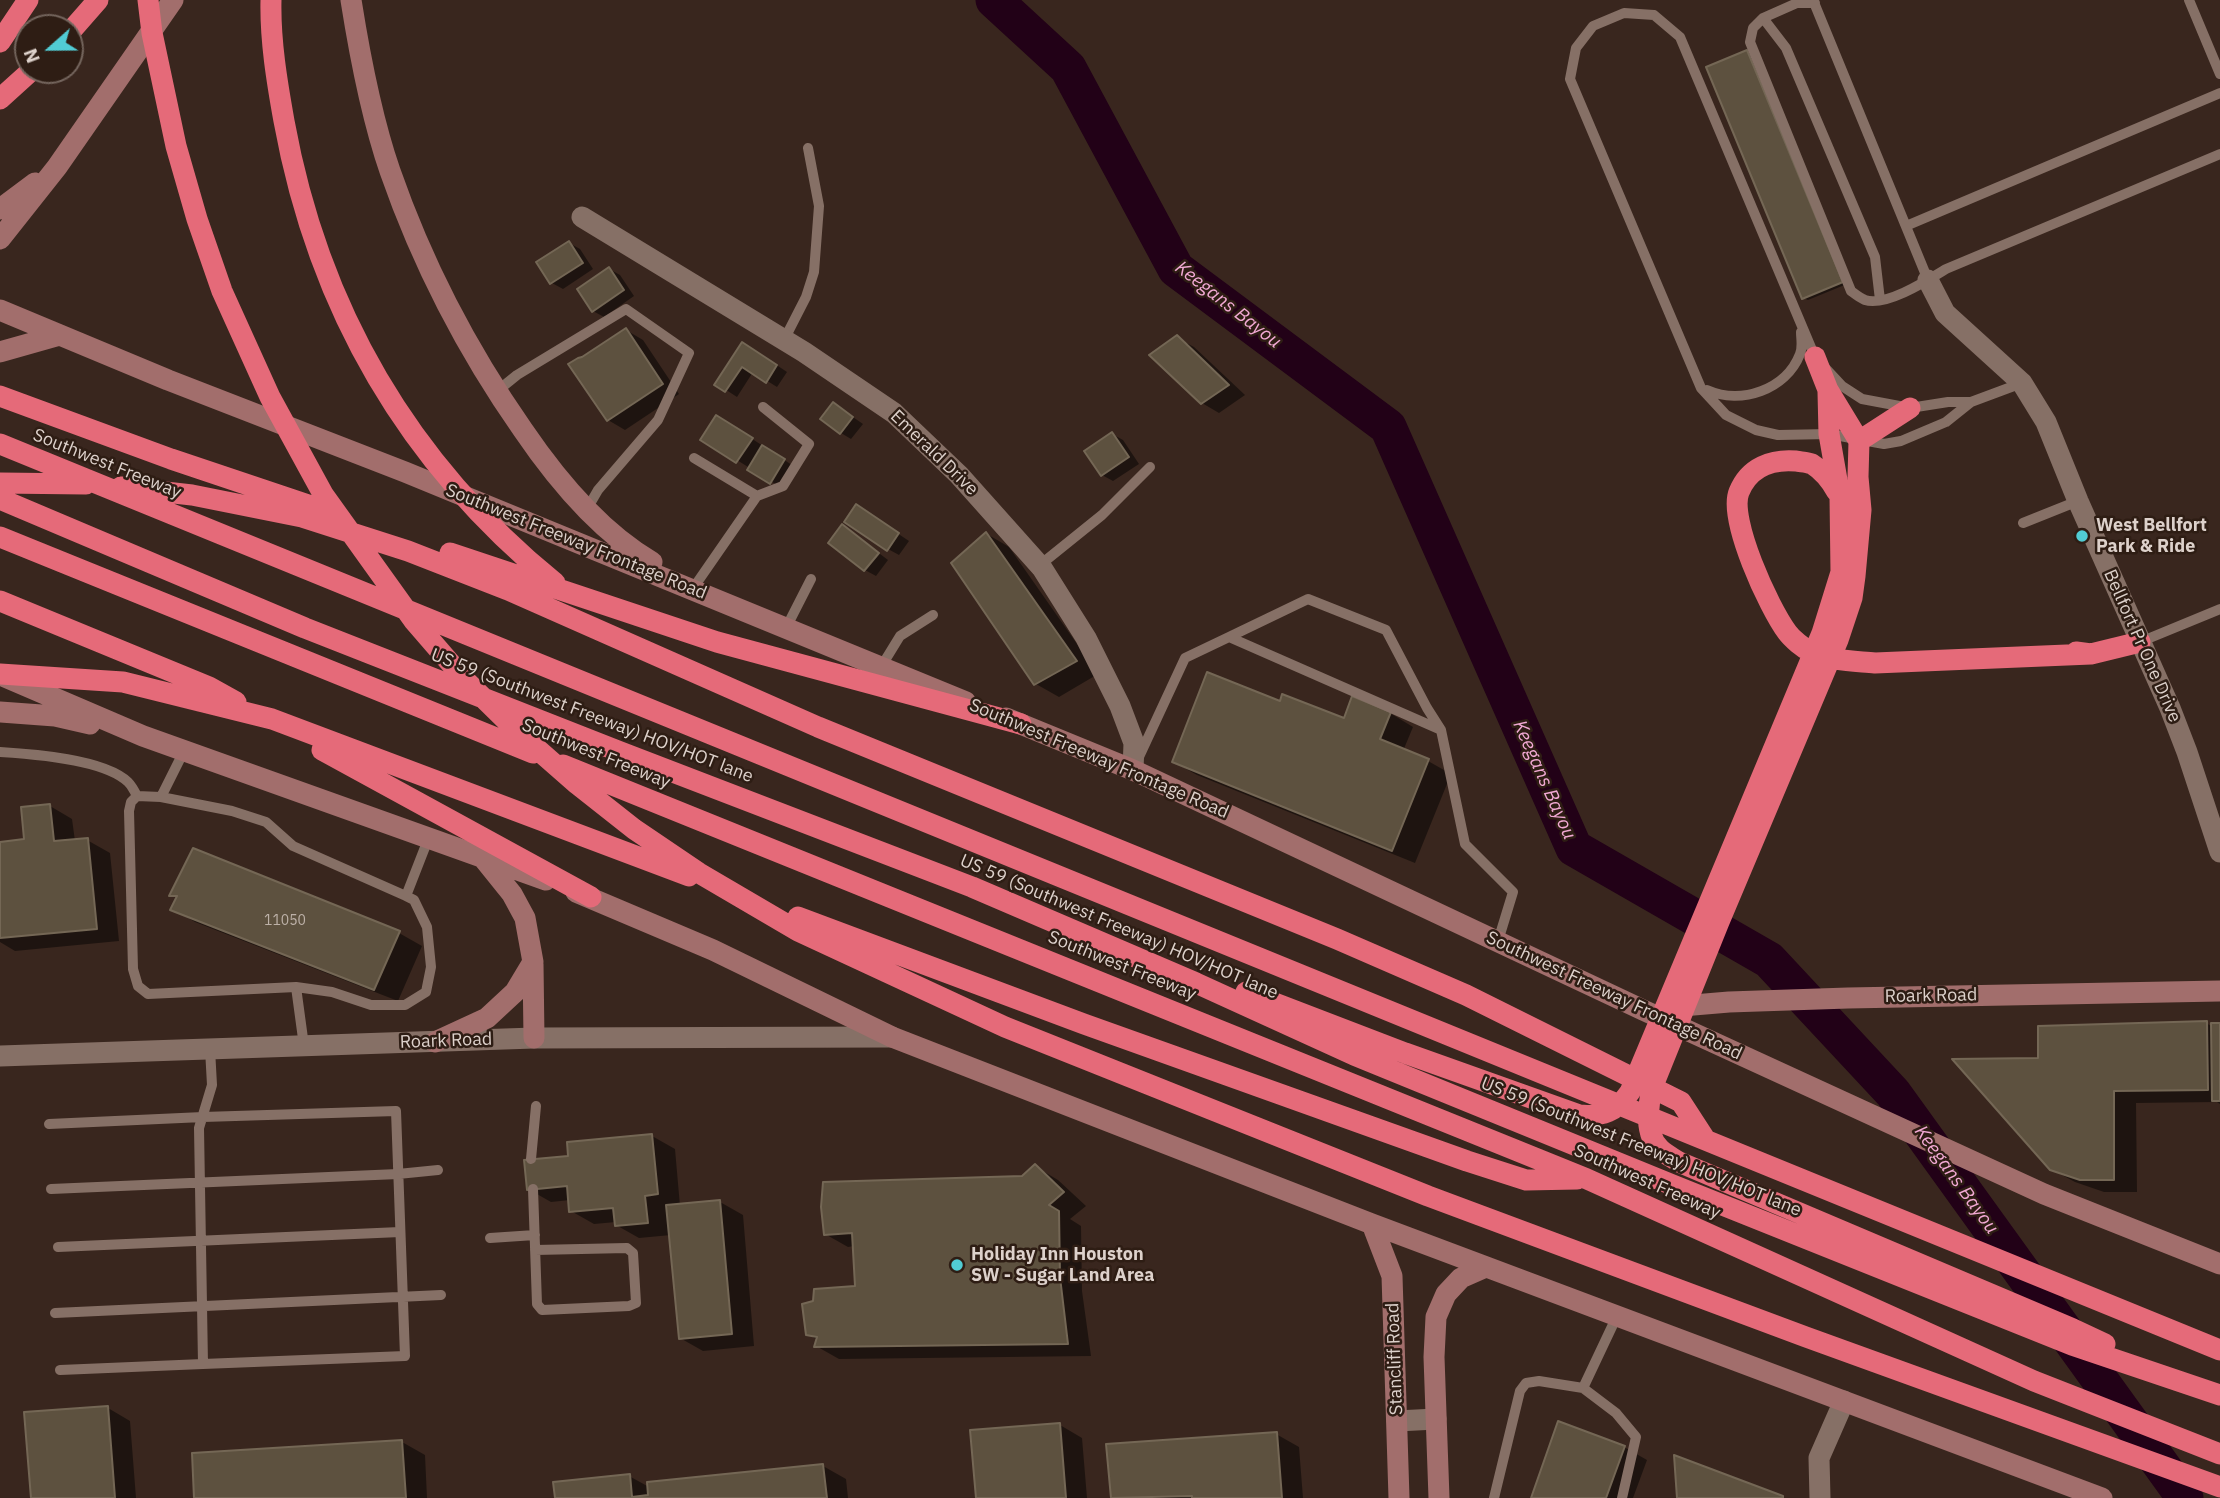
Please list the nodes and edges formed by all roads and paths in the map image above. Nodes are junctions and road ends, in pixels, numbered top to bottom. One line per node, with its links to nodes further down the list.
1 (28, 0): 11 (highway)
2 (98, 0): 9 (highway)
3 (148, 0): 126 (highway)
4 (173, 0): 18 (main road)
5 (271, 0): 62 (highway)
6 (351, 0): 34 (main road)
7 (2189, 0): 12 (lane)
8 (1814, 1): 10 (lane); 21 (lane)
9 (84, 16)
10 (1763, 18): 24 (lane); 24 (lane)
11 (0, 42)
12 (2220, 74)
13 (17, 84): 15 (highway)
14 (2220, 93): 21 (lane)
15 (0, 99)
16 (808, 148): 28 (lane)
17 (2220, 154): 23 (lane)
18 (57, 167): 19 (main road); 22 (main road)
19 (0, 209)
20 (582, 217): 28 (street, Emerald Drive)
21 (1906, 226): 23 (lane)
22 (0, 239)
23 (1928, 280): 24 (lane); 31 (street, Bellfort Pr One Drive)
24 (1880, 300)
25 (0, 310): 27 (main road, Southwest Freeway Frontage Road)
26 (1801, 324): 30 (lane); 32 (lane); 32 (lane)
27 (60, 335): 29 (main road); 55 (main road, Southwest Freeway Frontage Road)
28 (784, 340): 52 (street, Emerald Drive)
29 (0, 352)
30 (1815, 357): 33 (highway); 38 (lane)
31 (2022, 383): 36 (lane); 48 (street, Bellfort Pr One Drive)
32 (1701, 388): 39 (lane)
33 (1828, 390): 39 (highway); 40 (highway)
34 (496, 392): 49 (main road); 49 (lane)
35 (0, 396): 66 (highway)
36 (1971, 402): 38 (lane); 40 (lane)
37 (763, 407): 45 (lane)
38 (1910, 408): 40 (highway)
39 (1829, 434): 40 (lane); 46 (highway)
40 (1859, 441): 53 (highway)
41 (0, 444): 94 (highway, Southwest Freeway)
42 (694, 458): 45 (lane)
43 (1150, 467): 52 (lane)
44 (0, 483): 62 (highway)
45 (757, 496): 55 (lane)
46 (1840, 497): 53 (highway); 61 (highway)
47 (0, 499): 80 (highway, US 59 (Southwest Freeway) HOV/HOT lane)
48 (2078, 501): 50 (lane); 61 (street, Bellfort Pr One Drive)
49 (587, 509): 55 (main road)
50 (2023, 523)
51 (0, 537): 98 (highway, Southwest Freeway)
52 (1040, 565): 71 (street, Emerald Drive)
53 (1848, 574): 80 (highway); 119 (highway)
54 (811, 579): 59 (lane)
55 (702, 592): 59 (main road, Southwest Freeway Frontage Road)
56 (0, 601): 78 (highway)
57 (2220, 609): 61 (lane)
58 (933, 615): 63 (lane)
59 (786, 628): 63 (main road, Southwest Freeway Frontage Road)
60 (1229, 637): 67 (lane); 67 (lane); 71 (lane)
61 (2140, 642): 75 (street, Bellfort Pr One Drive)
62 (664, 659): 94 (highway)
63 (881, 667): 66 (main road, Southwest Freeway Frontage Road)
64 (0, 674): 68 (main road); 98 (highway)
65 (0, 712): 68 (main road)
66 (1021, 724): 71 (main road, Southwest Freeway Frontage Road)
67 (1441, 730): 79 (lane)
68 (144, 736): 69 (main road)
69 (184, 751): 73 (lane); 74 (main road)
70 (0, 752): 72 (lane)
71 (1133, 769): 79 (main road, Southwest Freeway Frontage Road)
72 (137, 796): 73 (lane); 82 (lane)
73 (161, 796): 77 (lane)
74 (429, 837): 76 (main road); 77 (lane)
75 (2220, 852)
76 (481, 856): 78 (main road); 81 (main road)
77 (406, 896): 82 (lane)
78 (591, 897): 85 (main road)
79 (1498, 942): 84 (main road, Southwest Freeway Frontage Road)
80 (1115, 948): 119 (highway, US 59 (Southwest Freeway) HOV/HOT lane)
81 (533, 962): 86 (main road); 87 (main road)
82 (296, 987): 88 (lane)
83 (2220, 991): 84 (main road, Roark Road)
84 (1643, 1010): 109 (main road, Southwest Freeway Frontage Road)
85 (892, 1037): 86 (street, Roark Road); 102 (main road)
86 (534, 1038): 87 (street, Roark Road)
87 (435, 1042): 88 (street, Roark Road)
88 (304, 1046): 89 (street, Roark Road)
89 (210, 1049): 90 (street, Roark Road); 92 (lane)
90 (0, 1056)
91 (536, 1106): 95 (lane)
92 (202, 1116): 93 (lane); 97 (lane); 99 (lane)
93 (49, 1124)
94 (1705, 1139): 116 (highway, Southwest Freeway)
95 (531, 1159)
96 (438, 1170): 97 (lane)
97 (398, 1174): 99 (lane); 103 (lane)
98 (1587, 1179): 125 (highway, Southwest Freeway)
99 (200, 1183): 100 (lane); 106 (lane)
100 (51, 1189)
101 (533, 1189): 104 (lane)
102 (1372, 1224): 110 (main road); 124 (main road, Stancliff Road)
103 (400, 1232): 106 (lane); 112 (lane)
104 (535, 1235): 105 (lane); 108 (lane)
105 (490, 1238)
106 (201, 1240): 107 (lane); 113 (lane)
107 (58, 1247)
108 (535, 1250): 108 (lane)
109 (2220, 1264)
110 (1486, 1267): 115 (main road); 123 (main road)
111 (441, 1295): 112 (lane)
112 (403, 1297): 113 (lane); 117 (lane)
113 (202, 1306): 114 (lane); 117 (lane)
114 (55, 1313)
115 (1617, 1316): 120 (lane); 122 (main road)
116 (2220, 1350)
117 (203, 1364): 118 (lane)
118 (60, 1370)
119 (2169, 1376): 121 (highway, US 59 (Southwest Freeway) HOV/HOT lane)
120 (1583, 1388): 129 (lane); 130 (lane)
121 (2220, 1395)
122 (1844, 1401): 131 (street); 132 (main road)
123 (1436, 1419): 124 (street); 128 (main road)
124 (1397, 1421): 127 (main road, Stancliff Road)
125 (2220, 1454)
126 (2220, 1487)
127 (1399, 1498)
128 (1438, 1498)
129 (1494, 1498)
130 (1622, 1498)
131 (1820, 1498)
132 (2102, 1498)

